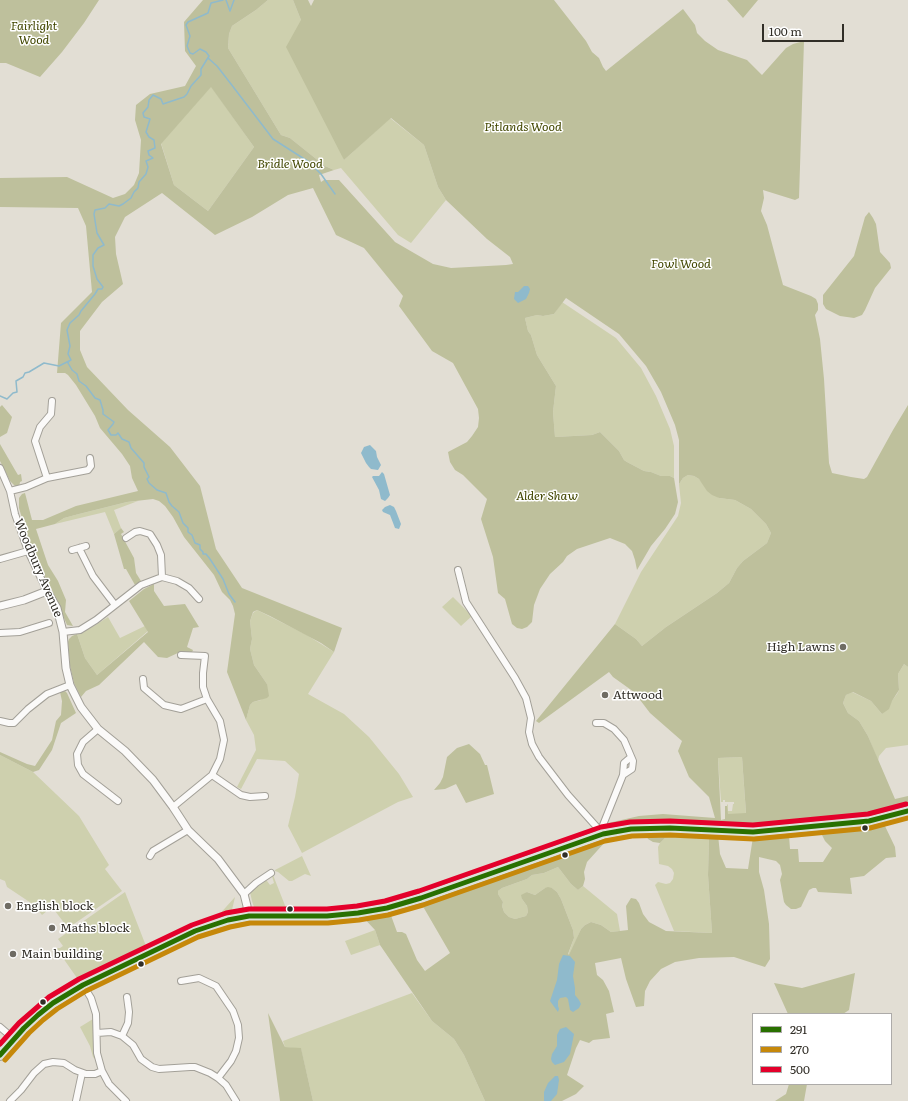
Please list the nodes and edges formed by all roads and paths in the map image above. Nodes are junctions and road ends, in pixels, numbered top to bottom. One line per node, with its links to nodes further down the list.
1 (52, 401): 4 (street)
2 (90, 458): 4 (street)
3 (0, 468): 5 (street, Woodbury Avenue)
4 (47, 478): 5 (street)
5 (10, 491): 8 (street, Woodbury Avenue)
6 (126, 538): 11 (street)
7 (72, 550): 14 (street)
8 (28, 551): 9 (street); 12 (street, Woodbury Avenue)
9 (0, 559)
10 (458, 570): 32 (street)
11 (162, 577): 13 (street); 14 (street)
12 (46, 591): 15 (street); 17 (street, Woodbury Avenue)
13 (199, 599)
14 (115, 605): 17 (street)
15 (0, 606)
16 (48, 623): 18 (street)
17 (63, 632): 21 (street, Woodbury Avenue)
18 (0, 633)
19 (181, 655): 22 (street)
20 (143, 679): 22 (street)
21 (70, 685): 23 (street); 25 (street, Woodbury Avenue)
22 (207, 699): 26 (street)
23 (0, 721)
24 (596, 723): 32 (street)
25 (98, 729): 28 (street); 29 (street, Woodbury Avenue)
26 (212, 775): 27 (street); 29 (street)
27 (265, 796)
28 (118, 801)
29 (173, 807): 31 (street, Woodbury Avenue)
30 (907, 813): 32 (highway)
31 (188, 830): 33 (street); 35 (street, Woodbury Avenue)
32 (602, 832): 36 (highway)
33 (150, 856)
34 (270, 877): 35 (street)
35 (244, 894): 36 (street, Woodbury Avenue)
36 (248, 916): 38 (highway)
37 (181, 981): 47 (street)
38 (82, 985): 41 (street); 43 (highway)
39 (127, 997): 42 (street)
40 (0, 1027): 43 (street)
41 (97, 1033): 42 (street); 45 (street)
42 (122, 1036): 47 (street)
43 (14, 1039): 44 (highway)
44 (0, 1055)
45 (102, 1071): 46 (street); 50 (street)
46 (82, 1073): 48 (street); 49 (street)
47 (218, 1078): 51 (street)
48 (10, 1101)
49 (76, 1101)
50 (126, 1101)
51 (236, 1101)

